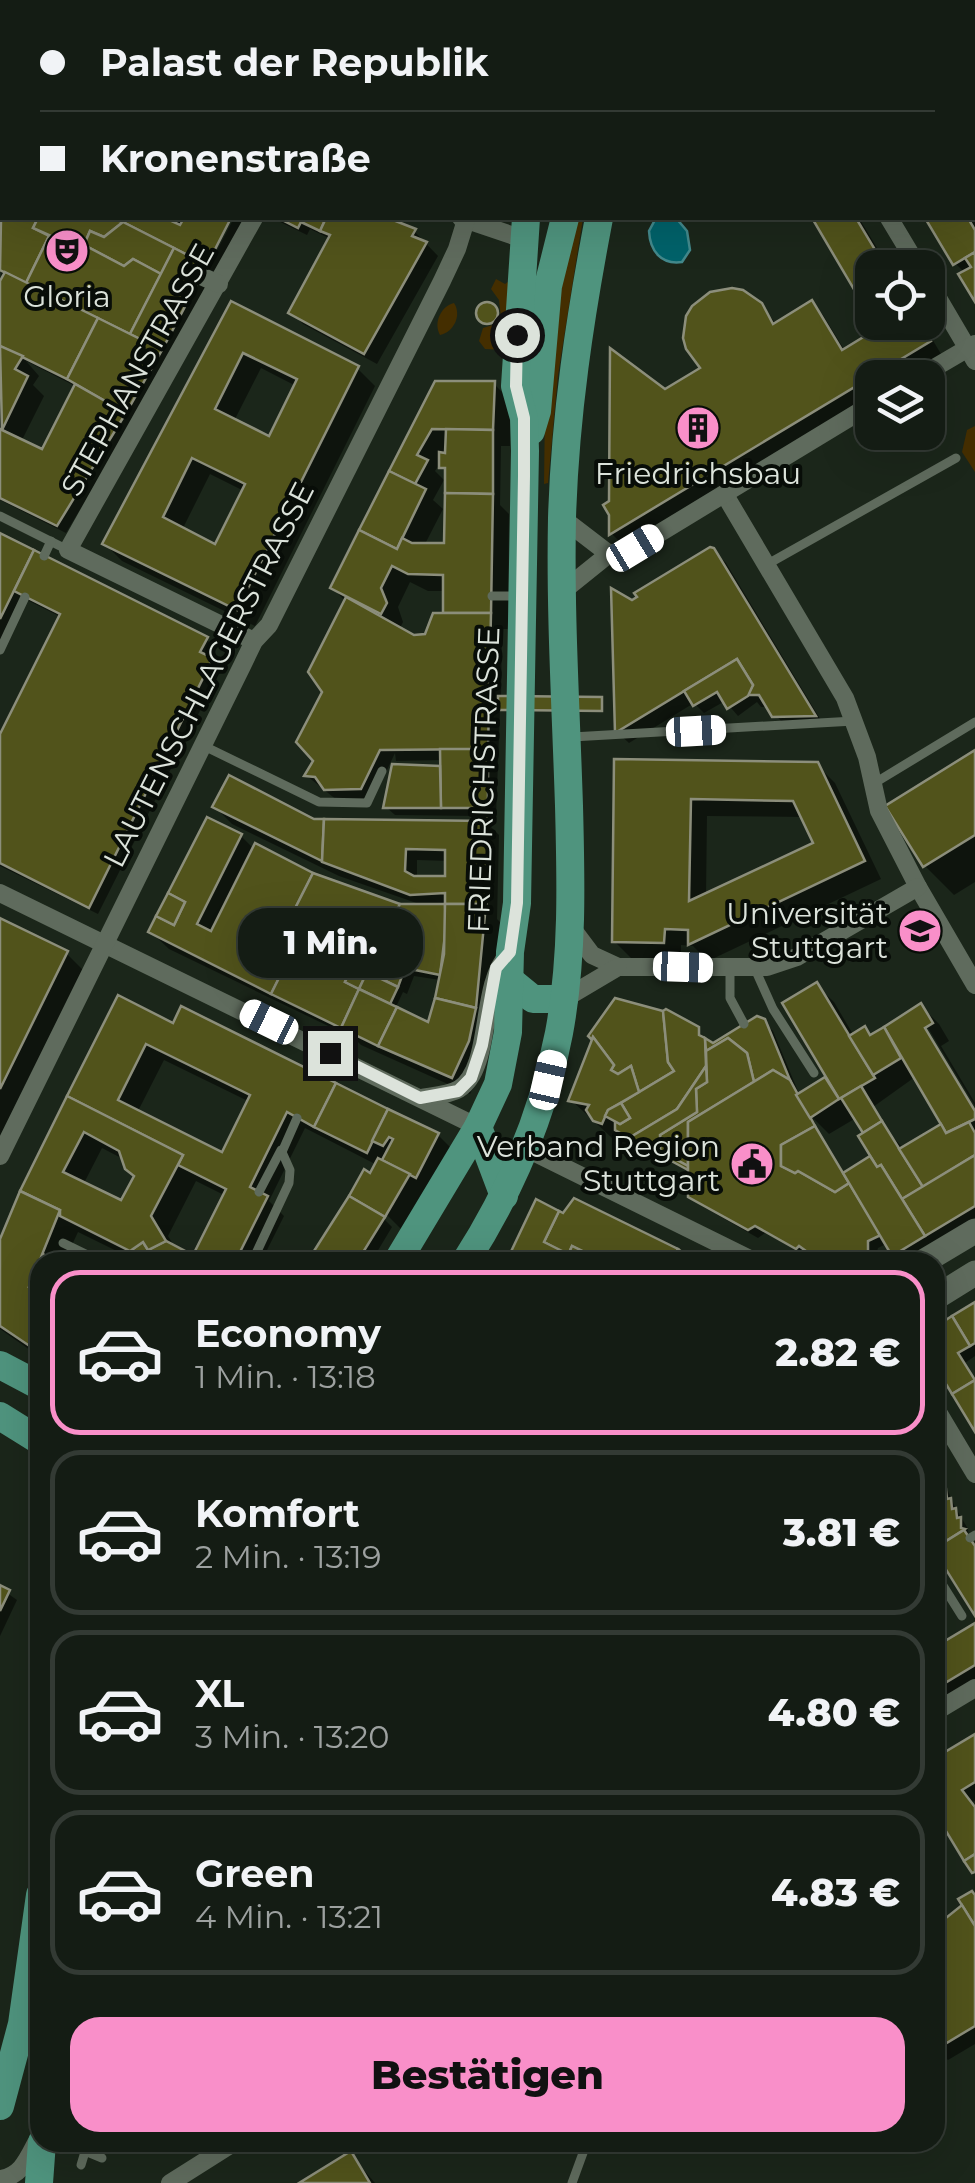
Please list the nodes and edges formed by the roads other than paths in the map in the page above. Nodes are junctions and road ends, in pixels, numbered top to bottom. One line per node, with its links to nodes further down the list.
1 (253, 220): 10 (street, STEPHANSTRASSE)
2 (464, 220): 28 (street, LAUTENSCHLAGERSTRASSE)
3 (471, 220): 7 (street)
4 (564, 220): 15 (main road, FRIEDRICHSTRASSE)
5 (600, 220): 19 (main road)
6 (890, 220): 8 (street)
7 (525, 228): 15 (main road, FRIEDRICHSTRASSE)
8 (908, 250)
9 (201, 276): 10 (street)
10 (219, 284): 20 (street, STEPHANSTRASSE)
11 (945, 307): 12 (street)
12 (973, 351): 13 (street)
13 (945, 364)
14 (855, 415): 17 (street)
15 (525, 451): 26 (main road, FRIEDRICHSTRASSE)
16 (956, 458): 23 (lane)
17 (725, 495): 21 (street); 23 (street)
18 (0, 516): 20 (lane)
19 (562, 518): 21 (street); 24 (main road)
20 (60, 545): 22 (lane, STEPHANSTRASSE); 28 (street)
21 (609, 554): 24 (street)
22 (44, 556)
23 (766, 565): 30 (street)
24 (562, 591): 32 (main road)
25 (492, 596): 26 (lane)
26 (522, 596): 41 (main road, FRIEDRICHSTRASSE)
27 (24, 597): 29 (lane)
28 (254, 641): 33 (street, LAUTENSCHLAGERSTRASSE)
29 (0, 650)
30 (854, 721): 32 (lane); 35 (street)
31 (975, 722): 35 (lane)
32 (566, 738): 38 (main road)
33 (202, 745): 34 (lane); 40 (street, LAUTENSCHLAGERSTRASSE)
34 (382, 771)
35 (871, 785): 36 (street)
36 (918, 887): 39 (street); 47 (street)
37 (0, 893): 40 (street)
38 (570, 925): 43 (street); 48 (main road)
39 (836, 934): 42 (lane); 44 (street)
40 (102, 944): 50 (street); 58 (street, LAUTENSCHLAGERSTRASSE)
41 (510, 952): 46 (main road, FRIEDRICHSTRASSE); 53 (street)
42 (851, 957)
43 (618, 967): 45 (street); 48 (street)
44 (754, 968): 45 (street); 51 (lane)
45 (730, 969): 49 (lane)
46 (511, 982): 48 (main road); 55 (main road, FRIEDRICHSTRASSE)
47 (975, 985)
48 (564, 999): 57 (main road)
49 (744, 1024)
50 (330, 1053): 52 (lane); 53 (street)
51 (814, 1072)
52 (320, 1073)
53 (420, 1098): 55 (street)
54 (297, 1118): 56 (lane)
55 (478, 1127): 60 (main road); 65 (main road, FRIEDRICHSTRASSE)
56 (283, 1144): 59 (lane); 64 (lane)
57 (525, 1148): 60 (main road); 67 (street)
58 (0, 1156)
59 (260, 1192)
60 (504, 1196): 66 (main road)
61 (975, 1231): 68 (main road)
62 (63, 1243): 63 (lane)
63 (81, 1252)
64 (257, 1252)
65 (403, 1252)
66 (470, 1252)
67 (736, 1252)
68 (940, 1252)
69 (975, 1273): 70 (main road)
70 (945, 1292)
71 (0, 1365): 72 (main road)
72 (30, 1381)
73 (0, 1419): 75 (main road)
74 (945, 1423): 76 (street)
75 (30, 1437)
76 (975, 1474)
77 (945, 1590): 78 (lane)
78 (962, 1616)
79 (975, 1688): 80 (street)
80 (945, 1706)
81 (30, 1967): 82 (main road)
82 (0, 2106)
83 (32, 2152): 90 (main road)
84 (85, 2152): 89 (lane)
85 (94, 2152): 88 (lane)
86 (219, 2152): 91 (street)
87 (583, 2152): 92 (lane)
88 (102, 2158)
89 (81, 2165)
90 (13, 2178)
91 (170, 2183)
92 (572, 2183)

